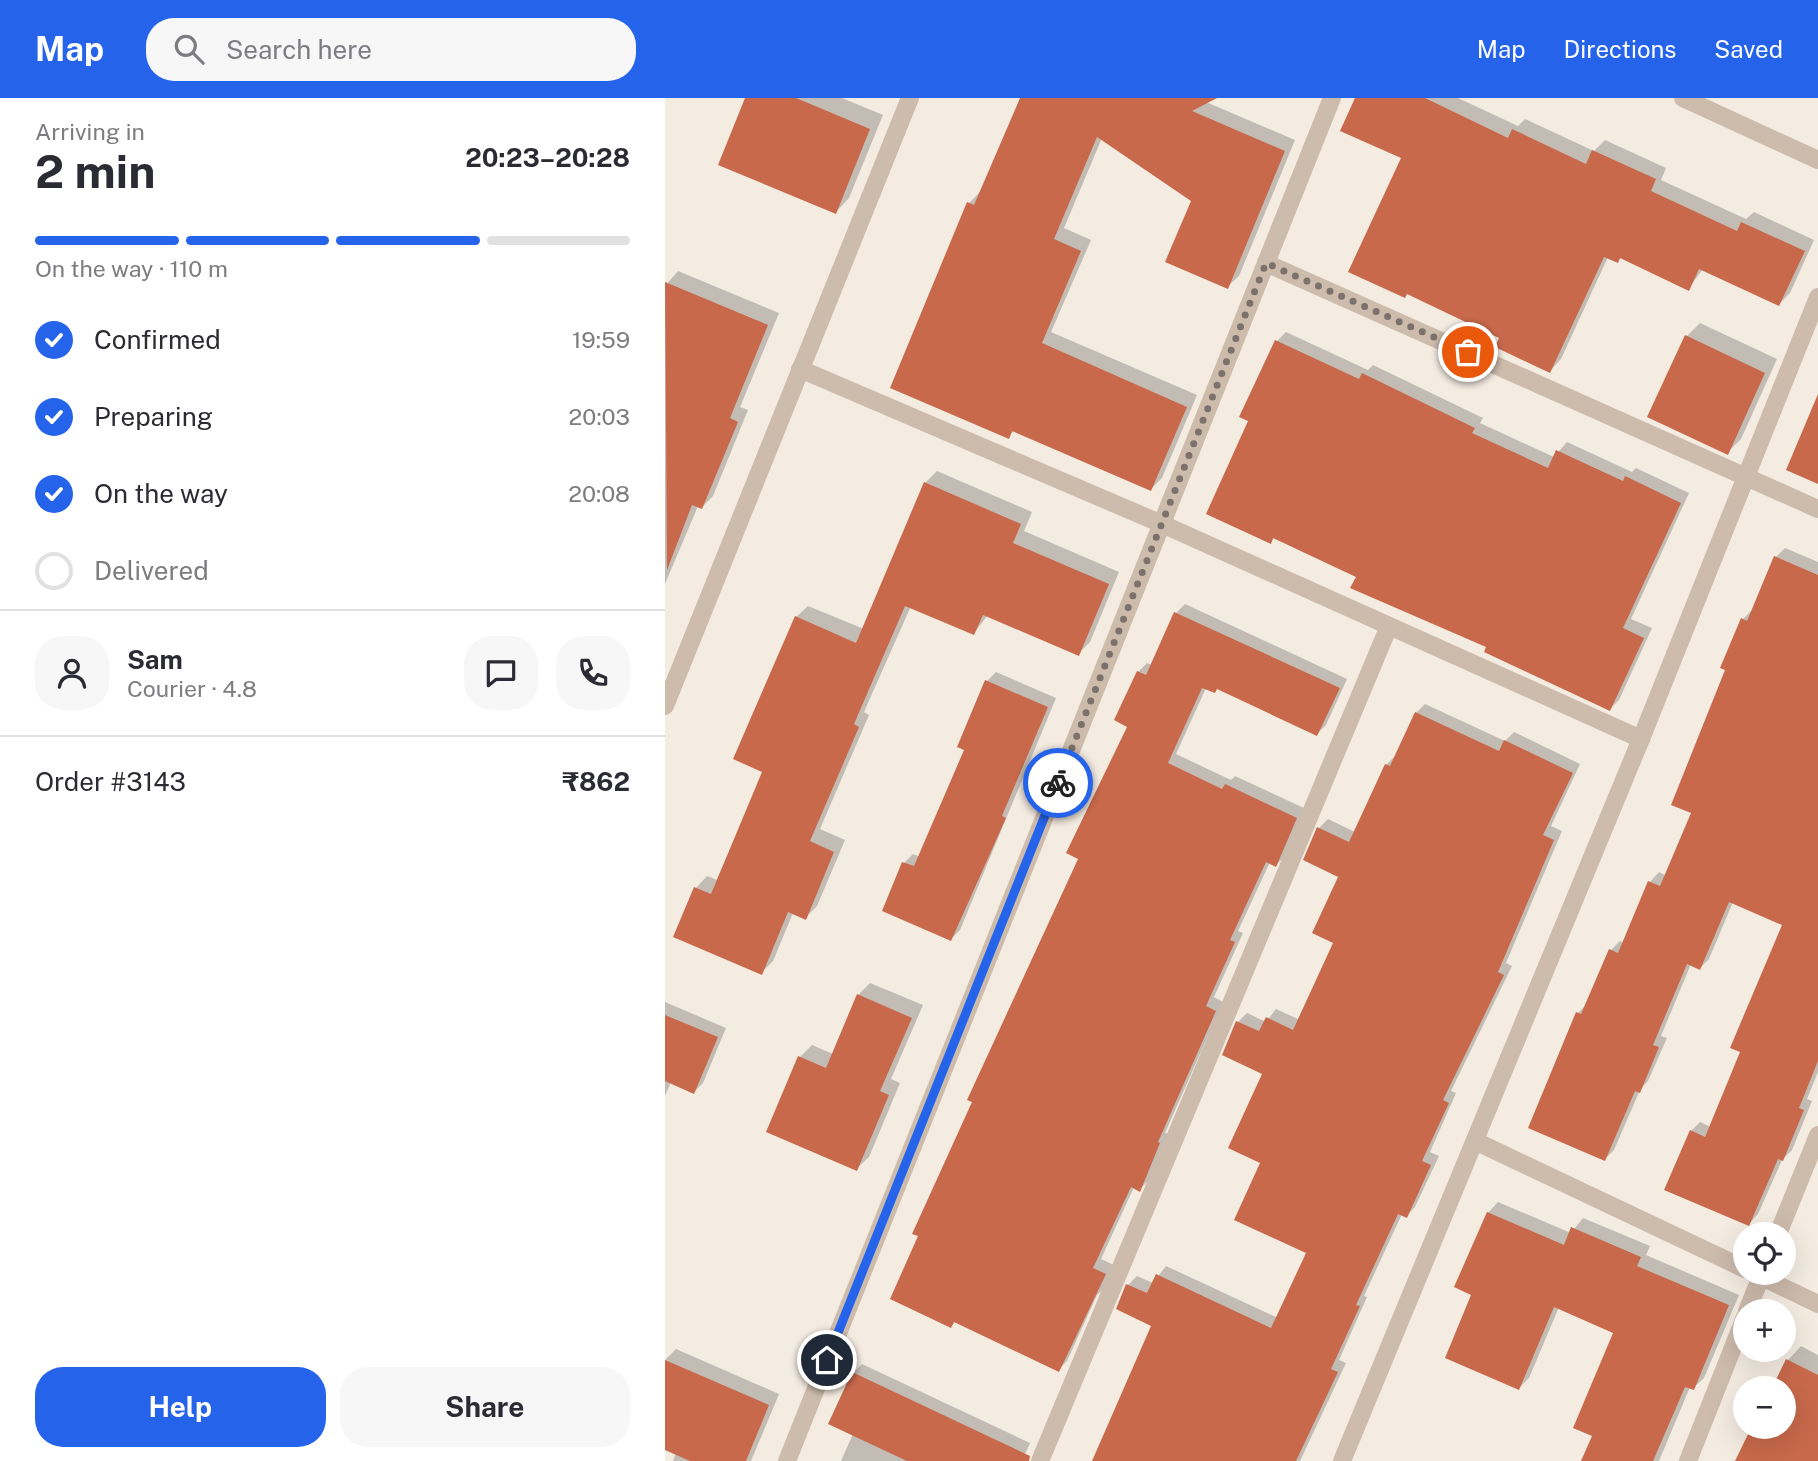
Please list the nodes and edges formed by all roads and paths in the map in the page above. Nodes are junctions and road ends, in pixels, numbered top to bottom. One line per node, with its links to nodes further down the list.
1 (910, 98): 7 (street)
2 (1332, 98): 5 (street)
3 (1683, 98): 4 (street)
4 (1818, 160)
5 (1266, 263): 8 (street); 10 (street)
6 (1818, 297): 8 (street)
7 (800, 369): 10 (street); 12 (street)
8 (1745, 476): 9 (street); 13 (street)
9 (1818, 509)
10 (1161, 524): 11 (street); 21 (street)
11 (1389, 626): 13 (street); 22 (street)
12 (665, 706)
13 (1641, 739): 15 (street)
14 (1818, 1135): 16 (street)
15 (1475, 1140): 17 (street); 23 (street)
16 (1783, 1222)
17 (1733, 1263)
18 (1779, 1285): 19 (street)
19 (1818, 1304)
20 (1733, 1347): 24 (street)
21 (787, 1461)
22 (1040, 1461)
23 (1342, 1461)
24 (1688, 1461)

